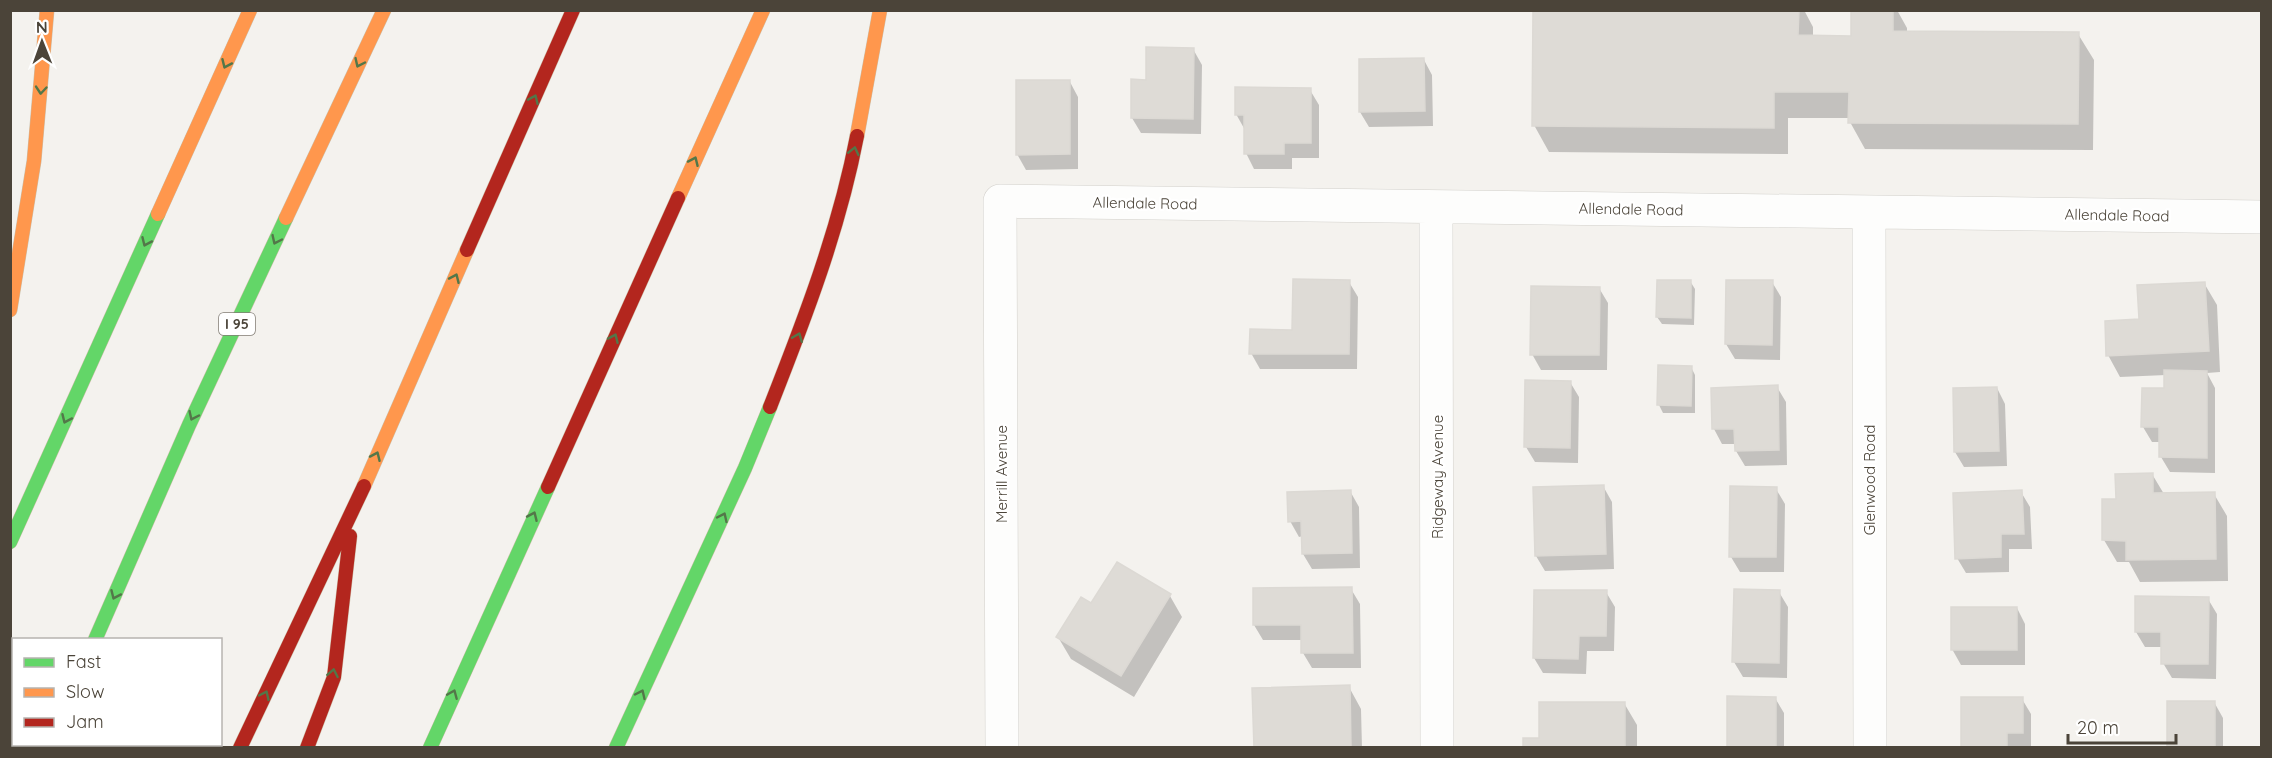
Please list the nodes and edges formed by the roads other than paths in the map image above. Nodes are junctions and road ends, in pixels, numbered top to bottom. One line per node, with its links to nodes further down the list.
1 (48, 10): 11 (highway, one-way to 11)
2 (250, 10): 13 (highway, one-way to 13)
3 (384, 10): 14 (highway, I 95, one-way to 14)
4 (573, 10): 12 (highway, one-way to 4)
5 (763, 10): 17 (highway, one-way to 5)
6 (880, 10): 18 (highway, one-way to 6)
7 (1000, 201): 8 (street, Allendale Road); 19 (street, Merrill Avenue)
8 (1436, 207): 9 (street, Allendale Road); 20 (street, Ridgeway Avenue)
9 (1869, 212): 10 (street, Allendale Road); 21 (street, Glenwood Road)
10 (2262, 217)
11 (10, 310)
12 (353, 510): 15 (highway, one-way to 12); 16 (highway, one-way to 12)
13 (10, 542)
14 (95, 638)
15 (240, 747)
16 (307, 747)
17 (430, 747)
18 (616, 747)
19 (1002, 747)
20 (1437, 747)
21 (1870, 747)

